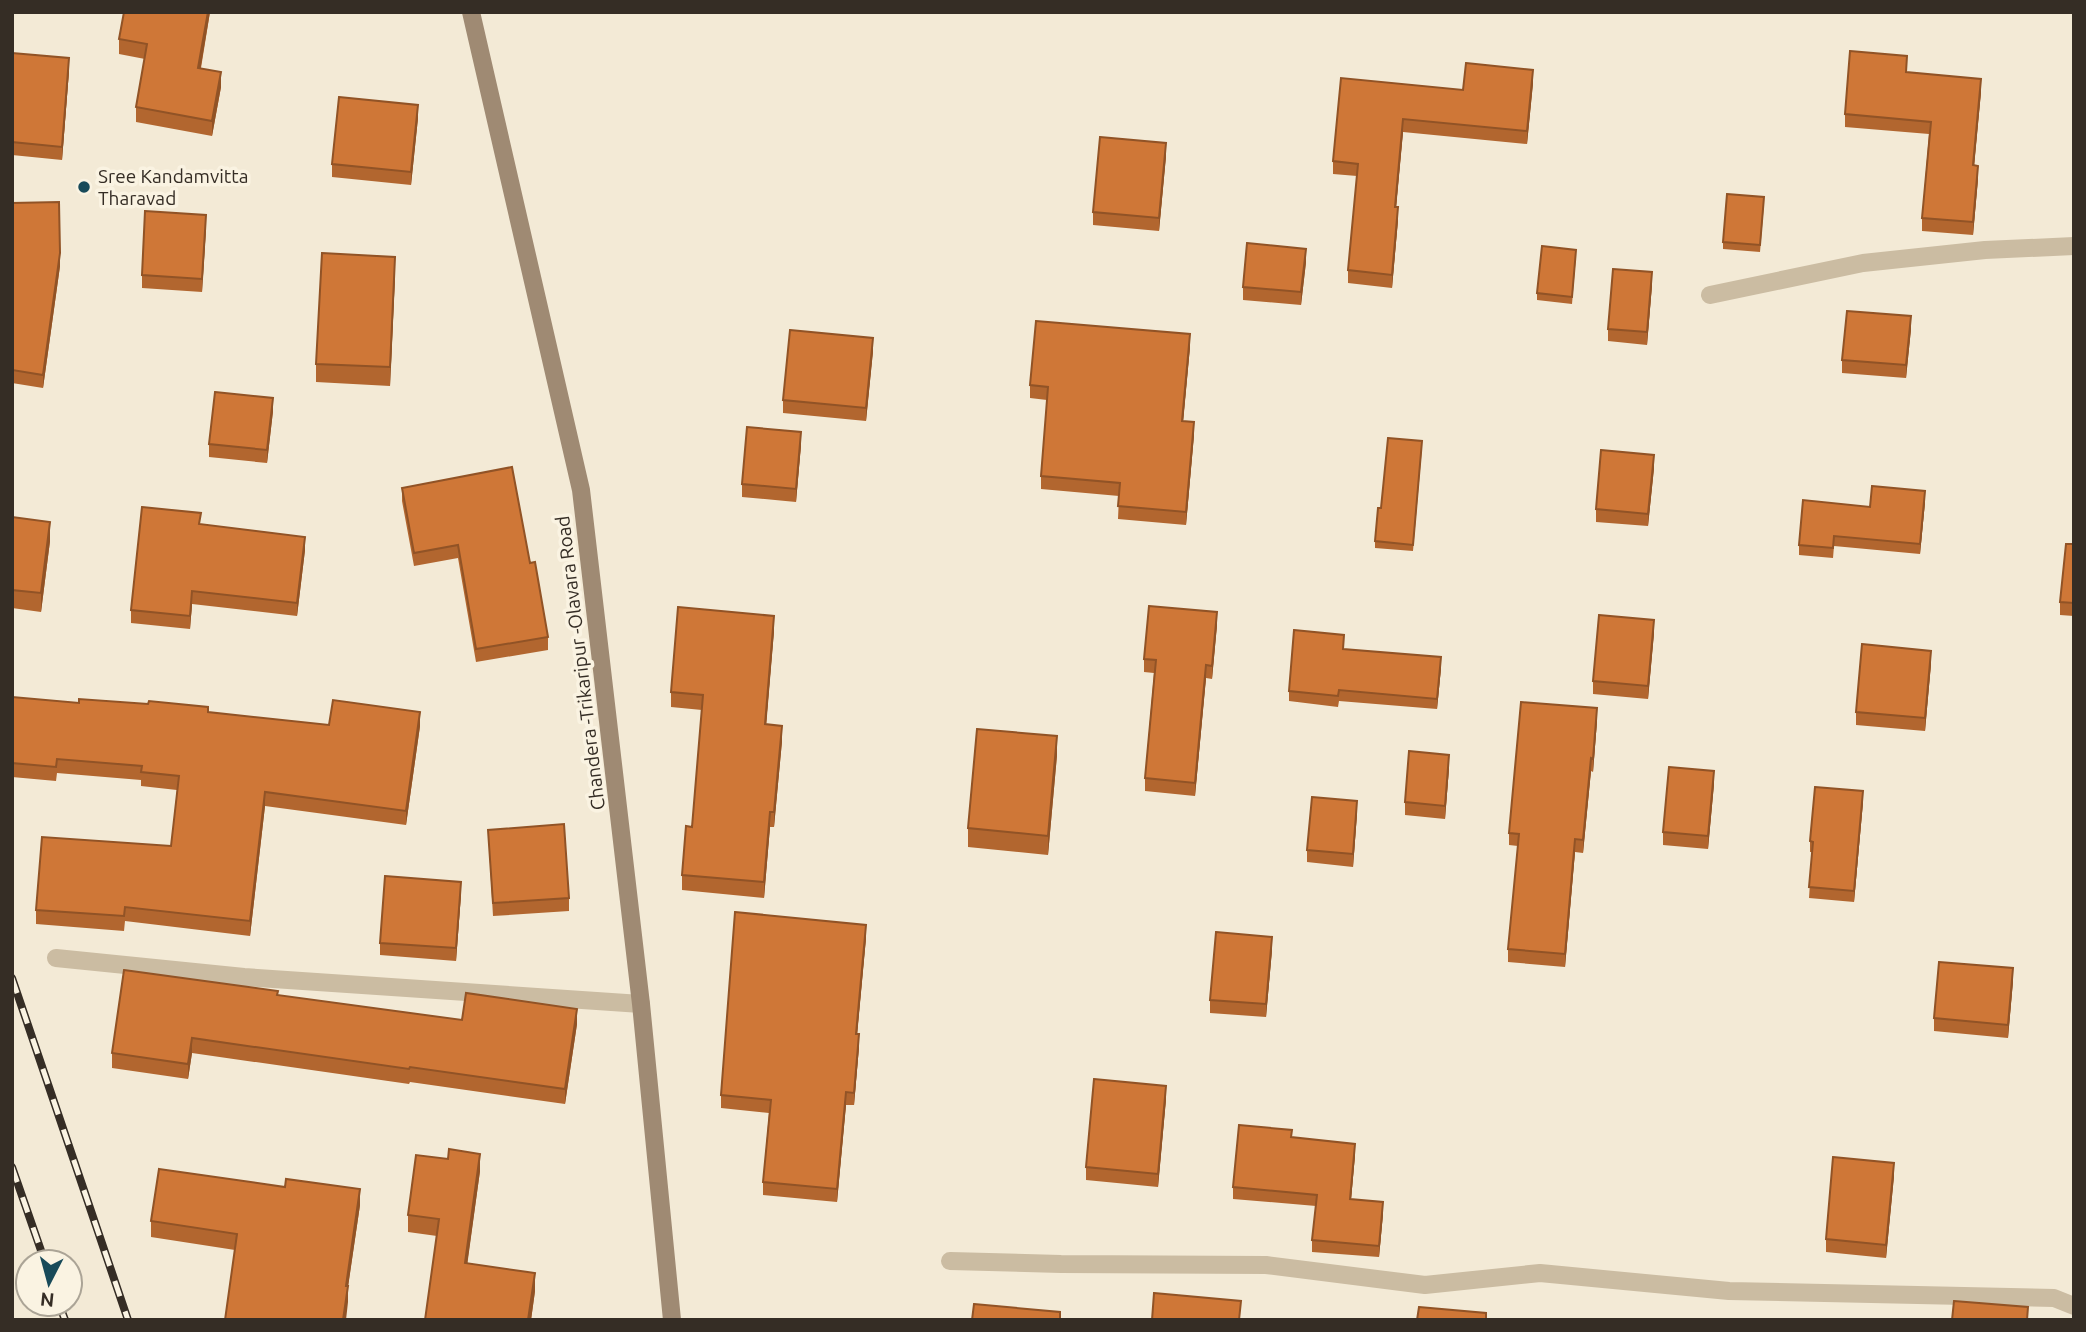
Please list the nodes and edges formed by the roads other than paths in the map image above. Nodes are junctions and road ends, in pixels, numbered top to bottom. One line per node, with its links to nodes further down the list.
1 (471, 12): 5 (main road, Chandera -Trikaripur -Olavara Road)
2 (2074, 246): 3 (street)
3 (1710, 295)
4 (56, 958): 5 (street)
5 (641, 1004): 8 (main road, Chandera -Trikaripur -Olavara Road)
6 (950, 1261): 7 (street)
7 (2074, 1306)
8 (672, 1320)

